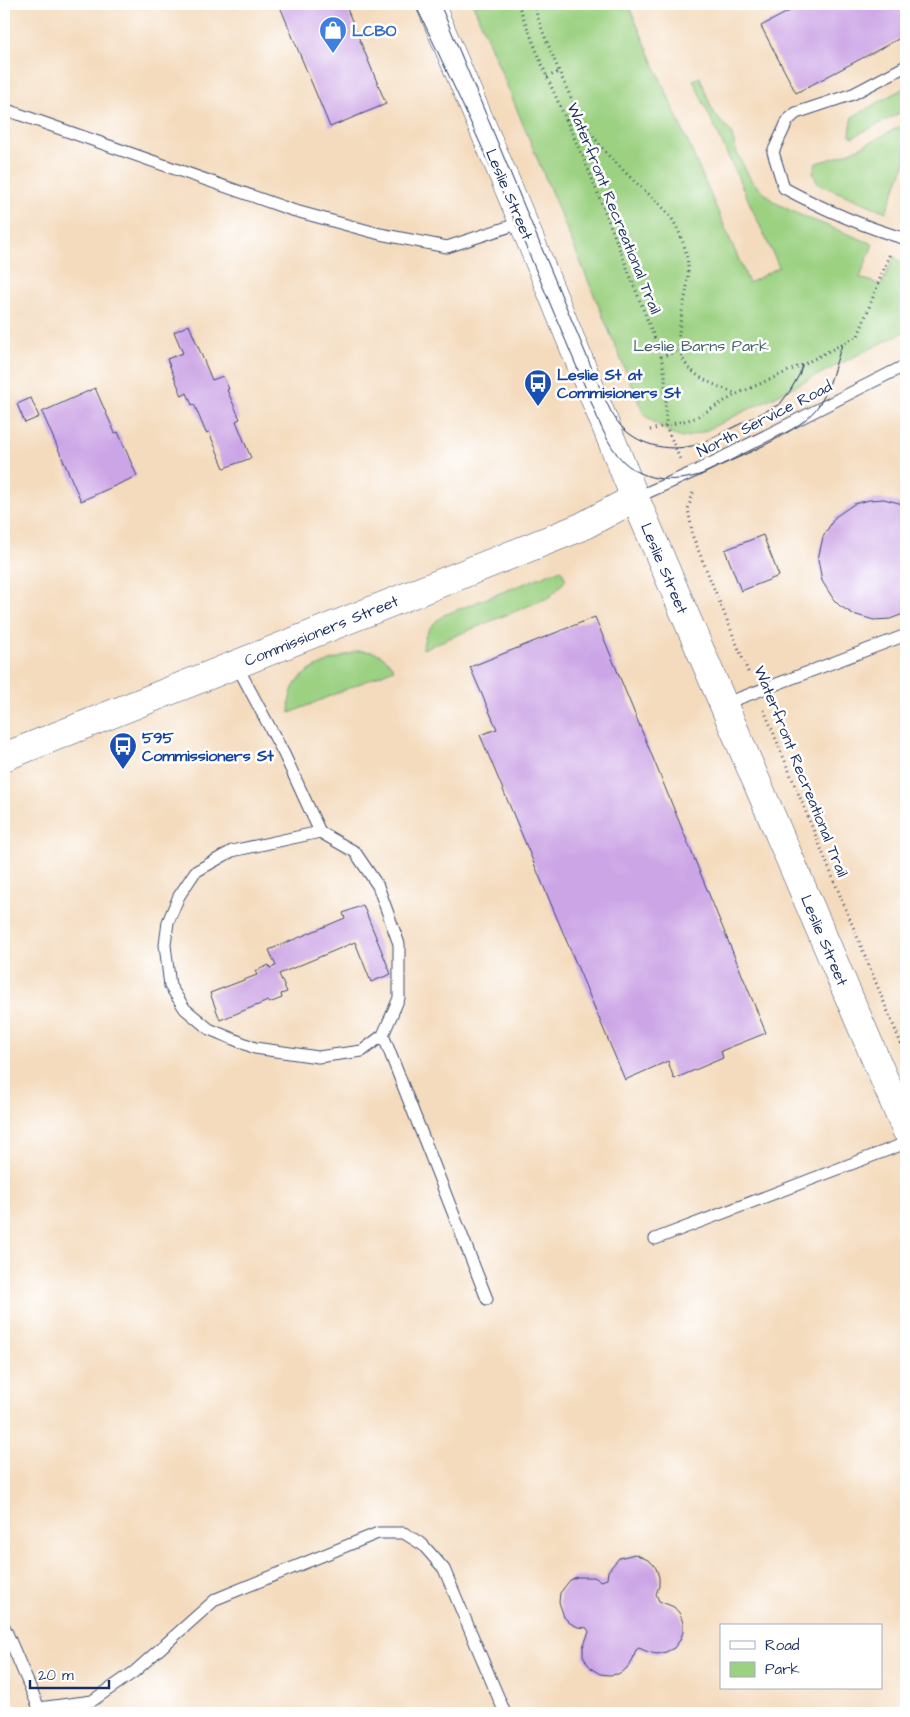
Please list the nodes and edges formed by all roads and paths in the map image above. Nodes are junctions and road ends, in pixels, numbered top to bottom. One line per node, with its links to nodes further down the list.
1 (430, 4): 9 (street, Leslie Street)
2 (518, 4): 6 (path, Waterfront Recreational Trail)
3 (534, 4): 5 (path)
4 (906, 66): 10 (lane)
5 (560, 72): 6 (path); 11 (path)
6 (547, 77): 12 (path, Waterfront Recreational Trail)
7 (4, 109): 9 (lane)
8 (906, 210): 10 (path)
9 (523, 222): 18 (street, Leslie Street)
10 (901, 238): 14 (path)
11 (681, 350): 12 (path); 14 (path)
12 (661, 357): 15 (path, Waterfront Recreational Trail)
13 (906, 365): 18 (lane, North Service Road)
14 (737, 394): 15 (path)
15 (666, 426): 16 (path)
16 (650, 430)
17 (693, 492): 21 (path, Waterfront Recreational Trail)
18 (635, 498): 20 (street, Commissioners Street); 22 (street, Leslie Street)
19 (906, 635): 21 (lane)
20 (236, 664): 23 (street, Commissioners Street); 24 (lane)
21 (757, 692): 22 (lane); 26 (path, Waterfront Recreational Trail)
22 (724, 704): 27 (street, Leslie Street)
23 (4, 757)
24 (320, 832): 25 (lane); 25 (lane)
25 (383, 1035): 30 (lane)
26 (903, 1048)
27 (906, 1130)
28 (906, 1143): 29 (lane)
29 (654, 1239)
30 (487, 1299)
31 (4, 1626): 32 (lane)
32 (40, 1711): 33 (lane)
33 (505, 1713)

